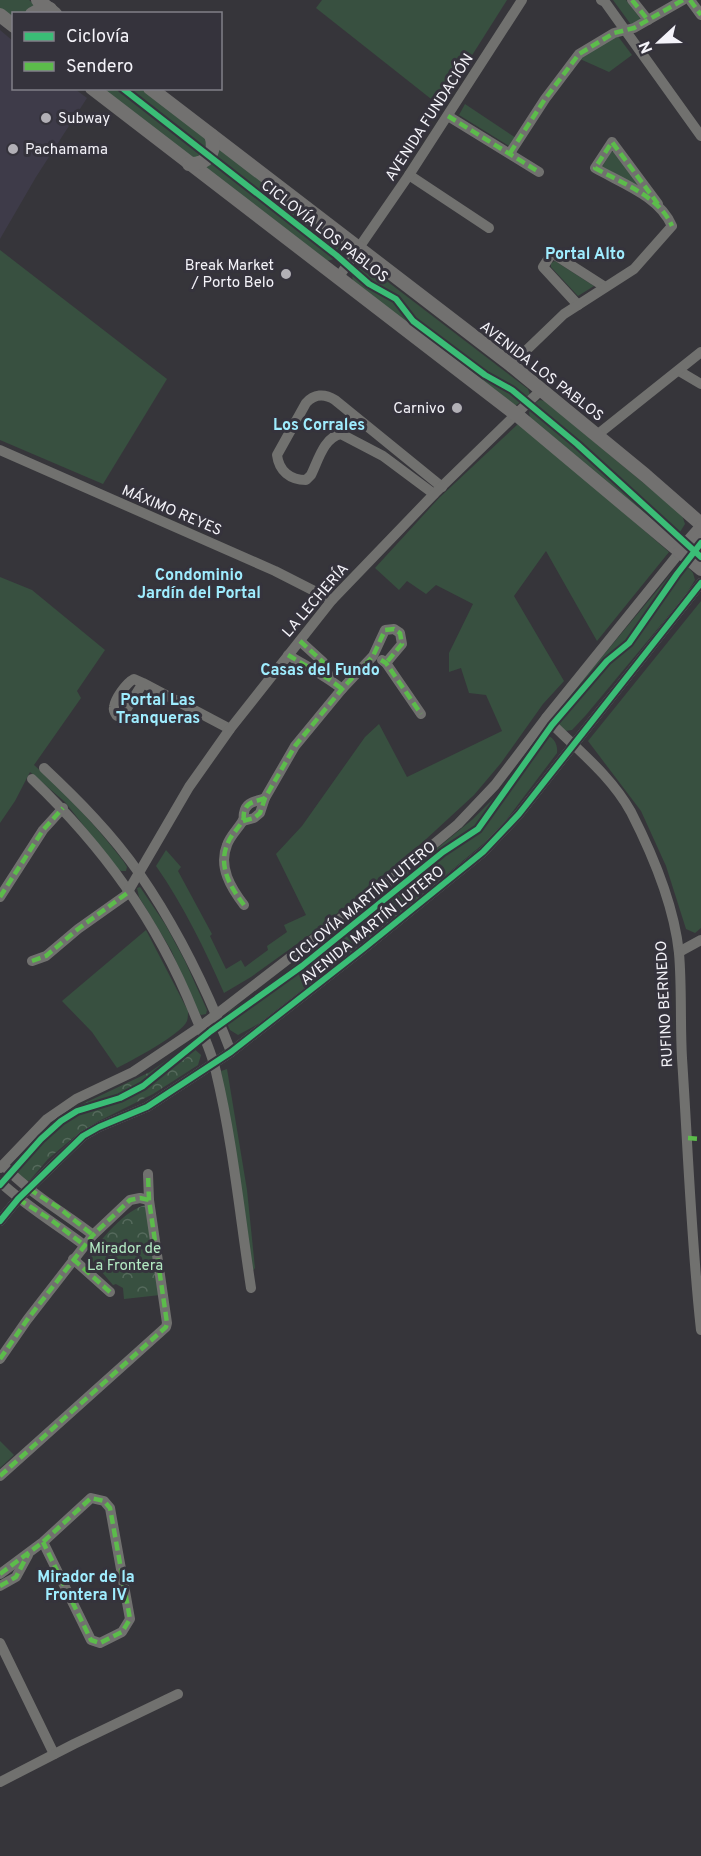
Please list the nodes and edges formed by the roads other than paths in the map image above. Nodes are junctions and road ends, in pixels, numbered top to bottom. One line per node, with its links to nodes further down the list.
1 (38, 0): 7 (main road)
2 (522, 0): 16 (street, AVENIDA FUNDACIÓN)
3 (601, 0): 13 (street)
4 (632, 0): 11 (street)
5 (682, 0): 11 (street)
6 (690, 0): 10 (street)
7 (52, 11): 8 (main road)
8 (36, 12)
9 (0, 15): 12 (main road)
10 (701, 15)
11 (648, 20): 13 (street)
12 (12, 24)
13 (624, 31): 18 (street); 19 (street)
14 (95, 90): 20 (main road)
15 (153, 90): 17 (main road, AVENIDA LOS PABLOS)
16 (448, 116): 19 (street); 22 (street, AVENIDA FUNDACIÓN)
17 (211, 135): 20 (main road); 25 (main road, AVENIDA LOS PABLOS)
18 (701, 136)
19 (510, 153): 21 (street)
20 (189, 164): 26 (main road)
21 (539, 172)
22 (409, 176): 24 (street); 25 (street, AVENIDA FUNDACIÓN)
23 (658, 204): 23 (street); 27 (street)
24 (489, 228)
25 (358, 249): 26 (street); 30 (main road, AVENIDA LOS PABLOS)
26 (338, 278): 34 (main road)
27 (605, 287): 28 (street); 28 (street)
28 (578, 305): 30 (street)
29 (701, 352): 31 (street)
30 (511, 365): 33 (main road, AVENIDA LOS PABLOS)
31 (680, 371): 32 (street); 36 (street)
32 (701, 384)
33 (540, 390): 34 (street, LA LECHERÍA); 36 (main road, AVENIDA LOS PABLOS)
34 (517, 415): 39 (street, LA LECHERÍA); 41 (main road)
35 (372, 431): 37 (street); 37 (street); 39 (street)
36 (597, 435): 40 (main road, AVENIDA LOS PABLOS)
37 (364, 446): 39 (street)
38 (0, 450): 44 (street, MÁXIMO REYES)
39 (438, 491): 44 (street, LA LECHERÍA)
40 (701, 526): 41 (main road, AVENIDA MARTÍN LUTERO)
41 (680, 552): 42 (main road); 53 (street, AVENIDA MARTÍN LUTERO)
42 (701, 570)
43 (701, 583): 55 (street, AVENIDA MARTÍN LUTERO)
44 (332, 600): 45 (street, LA LECHERÍA)
45 (300, 641): 46 (street, LA LECHERÍA); 49 (street)
46 (288, 655): 49 (street); 54 (street, LA LECHERÍA)
47 (373, 656): 48 (street); 48 (street); 51 (street)
48 (386, 663): 52 (street)
49 (330, 679): 51 (street)
50 (143, 683): 54 (street)
51 (342, 689): 62 (street)
52 (421, 714)
53 (546, 718): 55 (street, RUFINO BERNEDO); 66 (street, AVENIDA MARTÍN LUTERO)
54 (230, 729): 59 (street, LA LECHERÍA)
55 (574, 744): 64 (street, RUFINO BERNEDO); 68 (street, AVENIDA MARTÍN LUTERO)
56 (44, 768): 59 (street)
57 (32, 779): 58 (street)
58 (63, 808): 60 (street); 61 (street)
59 (139, 872): 60 (street, LA LECHERÍA); 66 (street)
60 (130, 891): 65 (street); 67 (street)
61 (0, 897)
62 (244, 905)
63 (701, 940): 64 (street)
64 (679, 952): 70 (street, RUFINO BERNEDO)
65 (32, 961)
66 (216, 1015): 67 (street, AVENIDA MARTÍN LUTERO); 68 (street)
67 (200, 1027): 69 (street); 72 (street, AVENIDA MARTÍN LUTERO)
68 (231, 1052): 69 (street, AVENIDA MARTÍN LUTERO)
69 (213, 1063): 75 (street, AVENIDA MARTÍN LUTERO); 84 (street)
70 (688, 1138): 71 (street); 86 (street, RUFINO BERNEDO)
71 (701, 1139)
72 (2, 1167): 75 (street, AVENIDA MARTÍN LUTERO)
73 (148, 1174): 77 (street)
74 (0, 1182): 76 (street)
75 (28, 1189): 76 (street, AVENIDA MARTÍN LUTERO); 78 (street)
76 (18, 1199): 79 (street); 80 (street, AVENIDA MARTÍN LUTERO)
77 (149, 1200): 81 (street); 88 (street)
78 (58, 1208): 79 (street); 81 (street)
79 (50, 1219): 82 (street)
80 (0, 1221)
81 (93, 1235): 82 (street)
82 (84, 1245): 83 (street)
83 (73, 1259): 85 (street); 87 (street)
84 (251, 1288)
85 (110, 1292)
86 (701, 1330)
87 (0, 1359)
88 (0, 1476)
89 (43, 1542): 89 (street); 90 (street)
90 (29, 1552): 91 (street); 92 (street)
91 (0, 1574)
92 (0, 1586)
93 (0, 1643): 95 (street)
94 (178, 1694): 95 (street)
95 (54, 1754): 96 (street)
96 (0, 1782)

